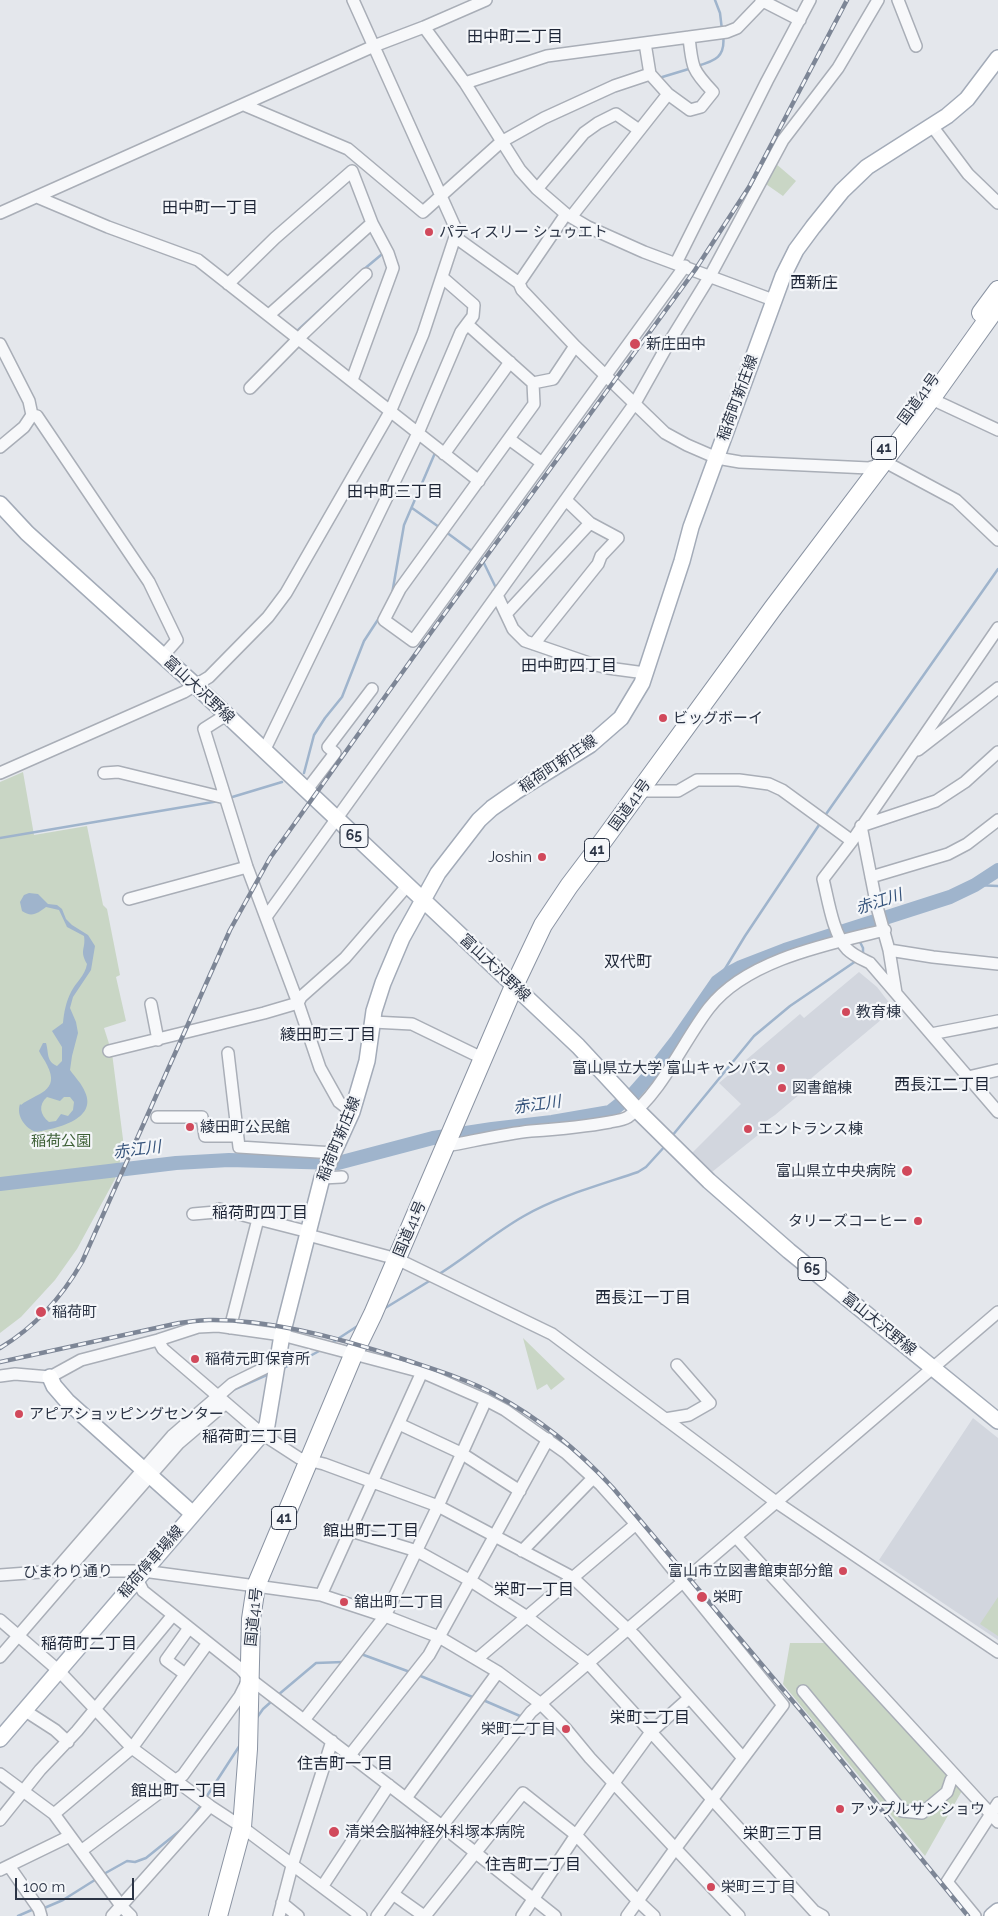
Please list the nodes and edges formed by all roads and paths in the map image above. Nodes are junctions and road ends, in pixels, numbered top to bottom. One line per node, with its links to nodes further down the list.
1 (353, 0): 11 (street)
2 (486, 0): 8 (street)
3 (810, 0): 7 (street)
4 (878, 0): 33 (street)
5 (898, 0): 12 (street)
6 (762, 1): 7 (street); 9 (street)
7 (800, 20): 31 (street)
8 (424, 27): 11 (street); 15 (street)
9 (689, 37): 10 (street); 16 (street)
10 (645, 43): 14 (street); 15 (street)
11 (374, 46): 17 (street); 24 (street)
12 (916, 46)
13 (998, 58): 18 (main road, 稲荷町新庄線)
14 (650, 74): 16 (street); 20 (street)
15 (465, 84): 20 (street)
16 (668, 94): 19 (street)
17 (244, 105): 21 (street); 25 (street)
18 (932, 126): 26 (street); 38 (main road, 稲荷町新庄線)
19 (639, 130): 23 (street); 28 (street)
20 (501, 142): 23 (street); 24 (street)
21 (347, 149): 22 (street); 24 (street)
22 (352, 170): 29 (street); 36 (street)
23 (537, 189): 28 (street)
24 (441, 195): 30 (street)
25 (37, 197): 27 (street); 36 (street)
26 (998, 203)
27 (0, 213)
28 (569, 215): 31 (street); 35 (street)
29 (372, 223): 40 (street); 48 (street)
30 (455, 238): 34 (street); 35 (street)
31 (681, 265): 33 (street); 47 (street)
32 (366, 274): 42 (street)
33 (710, 276): 38 (street); 52 (street)
34 (443, 278): 41 (street); 53 (street)
35 (519, 283): 44 (street)
36 (228, 284): 40 (street)
37 (998, 290): 51 (highway, 国道41号 / 41)
38 (773, 300): 60 (main road, 稲荷町新庄線)
39 (998, 306): 51 (highway, 国道41号 / 41)
40 (269, 315): 42 (street)
41 (467, 324): 46 (street); 56 (street)
42 (299, 338): 48 (street); 50 (street)
43 (0, 344): 45 (street)
44 (575, 346): 47 (street); 49 (street)
45 (4, 360): 54 (street)
46 (510, 362): 49 (street); 59 (street)
47 (606, 376): 52 (street); 61 (street)
48 (352, 380): 53 (street)
49 (533, 383): 57 (street)
50 (250, 388)
51 (927, 397): 55 (street); 62 (highway, 国道41号 / 41)
52 (635, 404): 60 (street); 64 (street)
53 (390, 412): 56 (street); 74 (street)
54 (32, 415): 58 (street); 72 (street)
55 (998, 430)
56 (418, 433): 59 (street); 78 (street)
57 (509, 439): 61 (street); 63 (street)
58 (0, 447)
59 (444, 454): 63 (street)
60 (717, 458): 62 (street); 73 (main road, 稲荷町新庄線)
61 (542, 463): 63 (street)
62 (876, 465): 67 (street); 84 (highway, 国道41号 / 41)
63 (479, 480)
64 (566, 500): 66 (street); 68 (street)
65 (0, 504): 72 (main road, 富山大沢野線 / 65)
66 (590, 523): 69 (street); 71 (street)
67 (998, 540)
68 (497, 595): 69 (street); 86 (street)
69 (506, 614): 71 (street)
70 (998, 628): 80 (street)
71 (534, 644): 73 (street)
72 (163, 656): 74 (main road, 富山大沢野線 / 65)
73 (645, 673): 94 (main road, 稲荷町新庄線)
74 (195, 685): 77 (main road, 富山大沢野線 / 65); 81 (street)
75 (998, 688): 80 (street)
76 (372, 689): 83 (street)
77 (226, 715): 78 (main road, 富山大沢野線 / 65); 85 (street)
78 (264, 751): 83 (main road, 富山大沢野線 / 65)
79 (998, 752): 88 (street)
80 (911, 756): 88 (street)
81 (0, 773)
82 (104, 773): 85 (street)
83 (306, 791): 86 (main road, 富山大沢野線 / 65)
84 (640, 791): 89 (street); 100 (highway, 国道41号 / 41)
85 (226, 798): 90 (street)
86 (337, 820): 92 (main road, 富山大沢野線 / 65); 95 (street)
87 (998, 820): 91 (street)
88 (861, 826): 89 (street); 91 (street)
89 (852, 841): 97 (street)
90 (247, 867): 93 (street); 95 (street)
91 (871, 877): 96 (street)
92 (407, 886): 94 (main road, 富山大沢野線 / 65); 102 (street)
93 (129, 899)
94 (423, 902): 100 (main road, 富山大沢野線 / 65); 105 (main road, 稲荷町新庄線)
95 (266, 917): 102 (street)
96 (885, 930): 97 (street); 98 (street)
97 (842, 941): 101 (street); 113 (street)
98 (889, 950): 99 (street); 101 (street)
99 (998, 964)
100 (514, 986): 110 (highway, 国道41号 / 41); 113 (main road, 富山大沢野線 / 65)
101 (896, 993): 106 (street)
102 (298, 1003): 107 (street); 114 (street)
103 (151, 1004): 107 (street)
104 (998, 1020): 106 (street)
105 (373, 1022): 110 (street); 114 (main road, 稲荷町新庄線)
106 (931, 1034): 112 (street)
107 (158, 1040): 108 (street)
108 (109, 1051)
109 (228, 1053): 117 (street)
110 (484, 1058): 118 (highway, 国道41号 / 41)
111 (998, 1070): 112 (street)
112 (968, 1077): 115 (street)
113 (636, 1108): 118 (street); 133 (main road, 富山大沢野線 / 65)
114 (352, 1112): 119 (main road, 稲荷町新庄線)
115 (998, 1112)
116 (157, 1117): 117 (street)
117 (237, 1136): 119 (street)
118 (446, 1145): 125 (highway, 国道41号 / 41)
119 (334, 1153): 121 (main road, 稲荷町新庄線)
120 (342, 1177): 121 (street)
121 (322, 1178): 124 (main road, 稲荷町新庄線)
122 (193, 1214): 123 (street)
123 (258, 1219): 124 (street); 127 (street)
124 (308, 1233): 125 (street); 128 (main road, 稲荷町新庄線)
125 (397, 1258): 130 (highway, 国道41号 / 41); 139 (street)
126 (998, 1312): 133 (street)
127 (230, 1328): 128 (street); 129 (street)
128 (282, 1335): 130 (street); 131 (main road, 稲荷町新庄線)
129 (158, 1340): 136 (street); 137 (street)
130 (354, 1353): 134 (street); 145 (highway, 国道41号 / 41)
131 (277, 1362): 137 (street); 142 (main road, 稲荷町新庄線)
132 (677, 1365): 139 (street)
133 (934, 1368): 140 (main road, 富山大沢野線 / 65); 150 (street)
134 (422, 1372): 138 (street); 141 (street)
135 (0, 1376): 136 (street)
136 (50, 1377): 146 (main road, 稲荷停車場線)
137 (222, 1400): 142 (street); 146 (street)
138 (486, 1400): 143 (street); 144 (street)
139 (665, 1419): 150 (street)
140 (998, 1421)
141 (400, 1424): 144 (street); 148 (street)
142 (262, 1434): 145 (street); 152 (main road, 稲荷町新庄線)
143 (548, 1439): 147 (street); 149 (street)
144 (461, 1452): 149 (street); 151 (street)
145 (309, 1462): 148 (street); 166 (highway, 国道41号 / 41)
146 (146, 1473): 152 (main road, 稲荷停車場線); 159 (street); 160 (street)
147 (593, 1478): 153 (street); 157 (street)
148 (374, 1481): 151 (street); 154 (street)
149 (520, 1491): 155 (street)
150 (776, 1502): 156 (street); 177 (street)
151 (438, 1506): 155 (street); 158 (street)
152 (193, 1514): 162 (main road, 稲荷停車場線)
153 (636, 1524): 163 (street); 165 (street)
154 (351, 1531): 158 (street); 167 (street)
155 (495, 1536): 157 (street); 164 (street)
156 (736, 1537): 165 (street); 209 (street)
157 (522, 1550): 163 (street)
158 (417, 1551): 164 (street); 169 (street)
159 (71, 1570): 160 (street, ひまわり通り); 162 (street, ひまわり通り); 174 (street)
160 (54, 1571): 161 (street, ひまわり通り)
161 (0, 1574)
162 (140, 1575): 166 (street, ひまわり通り); 168 (street); 181 (main road, 稲荷停車場線)
163 (572, 1577): 170 (street); 173 (street)
164 (470, 1581): 170 (street); 175 (street)
165 (683, 1582): 173 (street); 197 (street)
166 (256, 1586): 167 (street, ひまわり通り); 184 (highway, 国道41号 / 41)
167 (321, 1595): 169 (street, ひまわり通り)
168 (173, 1615): 172 (street); 188 (street)
169 (385, 1616): 175 (street, ひまわり通り); 190 (street)
170 (527, 1616): 179 (street); 180 (street)
171 (0, 1620): 174 (street)
172 (189, 1628): 176 (street); 183 (street)
173 (628, 1630): 180 (street); 186 (street)
174 (19, 1635): 178 (street); 181 (street)
175 (439, 1638): 179 (street, ひまわり通り); 196 (street)
176 (208, 1643): 183 (street); 184 (street)
177 (998, 1652)
178 (0, 1657)
179 (477, 1659): 182 (street, ひまわり通り)
180 (589, 1664): 187 (street); 191 (street)
181 (59, 1671): 188 (street); 189 (main road, 稲荷停車場線)
182 (498, 1672): 187 (street, ひまわり通り); 204 (street)
183 (185, 1674): 195 (street)
184 (249, 1678): 190 (street); 199 (street); 212 (highway, 国道41号 / 41)
185 (803, 1691): 200 (street)
186 (690, 1698): 191 (street); 197 (street)
187 (541, 1704): 201 (street, ひまわり通り); 211 (street)
188 (95, 1708): 194 (street); 195 (street)
189 (24, 1710): 192 (main road, 稲荷停車場線); 194 (street)
190 (304, 1720): 193 (street)
191 (651, 1732): 201 (street); 205 (street)
192 (0, 1738)
193 (332, 1741): 196 (street); 218 (street)
194 (68, 1742): 203 (street)
195 (132, 1748): 199 (street); 208 (street)
196 (350, 1755): 202 (street)
197 (744, 1758): 205 (street)
198 (0, 1774): 203 (street)
199 (175, 1779): 207 (street); 216 (street)
200 (951, 1780)
201 (614, 1782): 213 (street); 215 (street, ひまわり通り)
202 (390, 1786): 204 (street); 220 (street)
203 (23, 1793): 208 (street); 210 (street)
204 (406, 1798): 211 (street)
205 (713, 1799): 215 (street); 227 (street)
206 (998, 1803): 209 (street)
207 (210, 1806): 212 (street); 225 (street)
208 (54, 1814): 214 (street)
209 (995, 1818): 242 (street)
210 (0, 1820)
211 (442, 1826): 217 (street); 221 (street)
212 (242, 1827): 218 (street); 231 (highway, 国道41号 / 41)
213 (576, 1835): 217 (street); 222 (street); 223 (street)
214 (70, 1836): 216 (street); 219 (street)
215 (675, 1849): 223 (street); 241 (street, ひまわり通り)
216 (81, 1851): 225 (street)
217 (476, 1854): 222 (street); 236 (street)
218 (292, 1866): 220 (street); 224 (street)
219 (4, 1868): 228 (street)
220 (322, 1887): 234 (street)
221 (393, 1894): 235 (street); 236 (street)
222 (535, 1899): 237 (street); 238 (street)
223 (638, 1901): 239 (street); 240 (street)
224 (282, 1903): 232 (street); 233 (street)
225 (122, 1907): 229 (street); 230 (street)
226 (998, 1911): 243 (main road)
227 (816, 1914)
228 (41, 1916)
229 (112, 1916)
230 (131, 1916)
231 (218, 1916)
232 (279, 1916)
233 (298, 1916)
234 (360, 1916)
235 (377, 1916)
236 (425, 1916)
237 (522, 1916)
238 (555, 1916)
239 (627, 1916)
240 (654, 1916)
241 (738, 1916)
242 (975, 1916)
243 (992, 1916)

